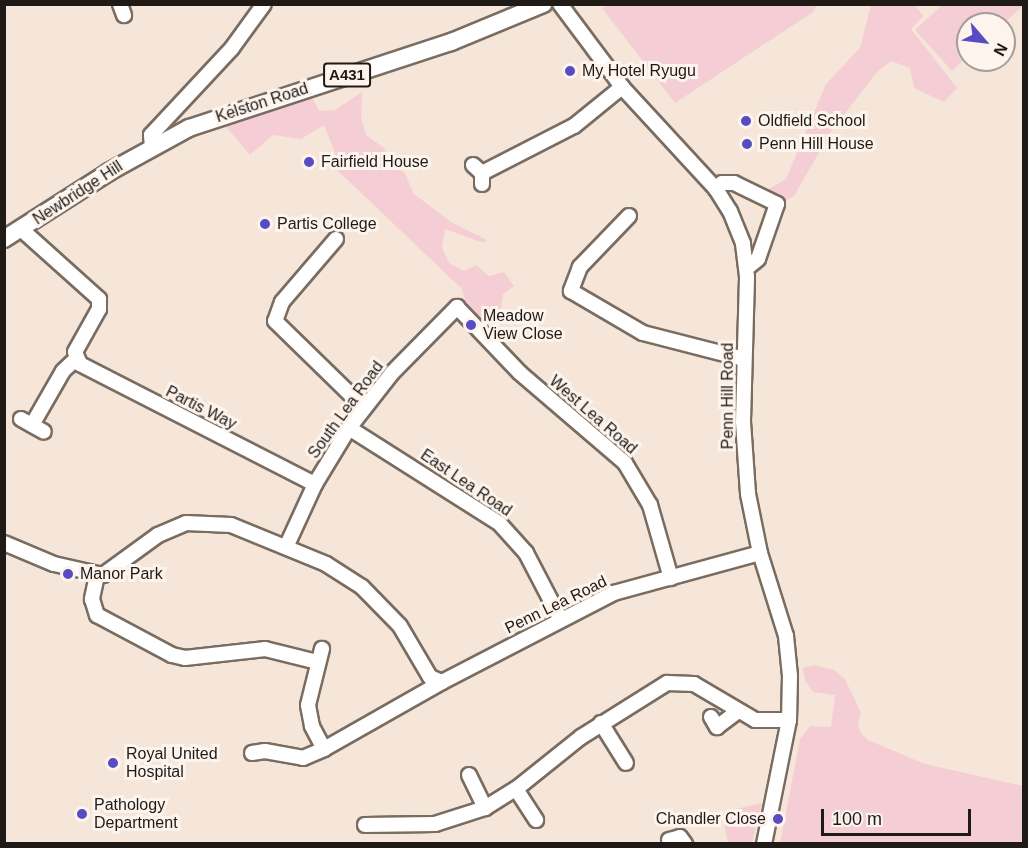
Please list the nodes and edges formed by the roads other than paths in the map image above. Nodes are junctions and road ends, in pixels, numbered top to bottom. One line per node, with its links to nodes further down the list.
1 (264, 4): 5 (street)
2 (543, 4): 5 (main road, Kelston Road / A431)
3 (560, 4): 4 (street, Penn Hill Road)
4 (622, 87): 6 (street); 7 (street, Penn Hill Road)
5 (152, 147): 9 (main road, Newbridge Hill / A431)
6 (479, 174)
7 (716, 189): 12 (street, Penn Hill Road); 12 (street)
8 (629, 216): 15 (street)
9 (21, 229): 10 (main road, Newbridge Hill / A431); 14 (street)
10 (4, 239)
11 (336, 246): 16 (street)
12 (747, 268): 15 (street, Penn Hill Road)
13 (453, 308): 16 (street, South Lea Road); 24 (street, West Lea Road)
14 (76, 359): 17 (street); 19 (street, Partis Way)
15 (744, 360): 22 (street, Penn Hill Road)
16 (364, 408): 18 (street, South Lea Road)
17 (32, 426)
18 (349, 428): 19 (street, South Lea Road); 25 (street, East Lea Road)
19 (315, 484): 21 (street, South Lea Road)
20 (4, 543): 23 (street)
21 (287, 545): 23 (street); 26 (street)
22 (760, 553): 24 (street, Penn Lea Road); 29 (street, Penn Hill Road)
23 (96, 575): 31 (street)
24 (671, 578): 25 (street, Penn Lea Road)
25 (560, 618): 26 (street, Penn Lea Road)
26 (442, 681): 31 (street, Penn Lea Road)
27 (737, 712): 28 (street); 29 (street); 30 (street)
28 (711, 717)
29 (789, 720): 41 (street, Penn Hill Road)
30 (601, 723): 33 (street); 35 (street)
31 (324, 750): 32 (street)
32 (252, 753)
33 (626, 763)
34 (469, 775): 36 (street)
35 (516, 789): 36 (street); 37 (street)
36 (485, 808): 38 (street)
37 (536, 820)
38 (365, 825)
39 (669, 840): 40 (street)
40 (686, 843)
41 (764, 843)

